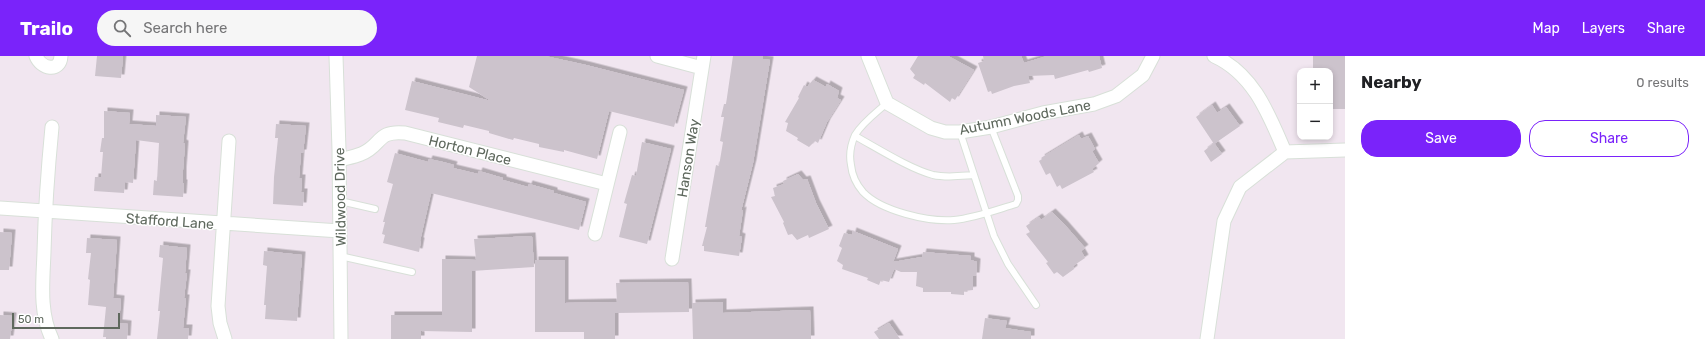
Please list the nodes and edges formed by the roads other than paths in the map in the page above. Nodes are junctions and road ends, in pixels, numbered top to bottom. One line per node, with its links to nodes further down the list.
1 (36, 56): 2 (street)
2 (61, 56)
3 (336, 56): 18 (street, Wildwood Drive)
4 (657, 56): 8 (street)
5 (868, 56): 9 (street)
6 (1153, 56): 11 (street, Autumn Woods Lane)
7 (1214, 56): 17 (street)
8 (703, 62): 30 (street, Hanson Way)
9 (887, 103): 13 (street, Autumn Woods Lane); 14 (lane)
10 (52, 127): 24 (street)
11 (991, 127): 13 (street, Autumn Woods Lane); 25 (lane)
12 (620, 132): 20 (street)
13 (960, 132): 19 (lane)
14 (855, 136): 19 (lane); 25 (lane)
15 (229, 141): 26 (street)
16 (1345, 150): 17 (street)
17 (1285, 152): 36 (street)
18 (339, 160): 20 (street, Horton Place); 21 (street, Wildwood Drive)
19 (974, 175): 25 (lane)
20 (607, 184): 28 (street)
21 (340, 200): 23 (lane); 27 (street, Wildwood Drive)
22 (0, 208): 24 (street, Stafford Lane)
23 (375, 209)
24 (45, 212): 26 (street, Stafford Lane); 33 (street)
25 (986, 213): 32 (lane)
26 (223, 224): 27 (street, Stafford Lane); 34 (street)
27 (340, 231): 29 (street, Wildwood Drive)
28 (595, 234)
29 (340, 256): 31 (lane); 35 (street, Wildwood Drive)
30 (672, 259)
31 (412, 272)
32 (1036, 305)
33 (52, 339)
34 (225, 339)
35 (341, 339)
36 (1206, 339)

